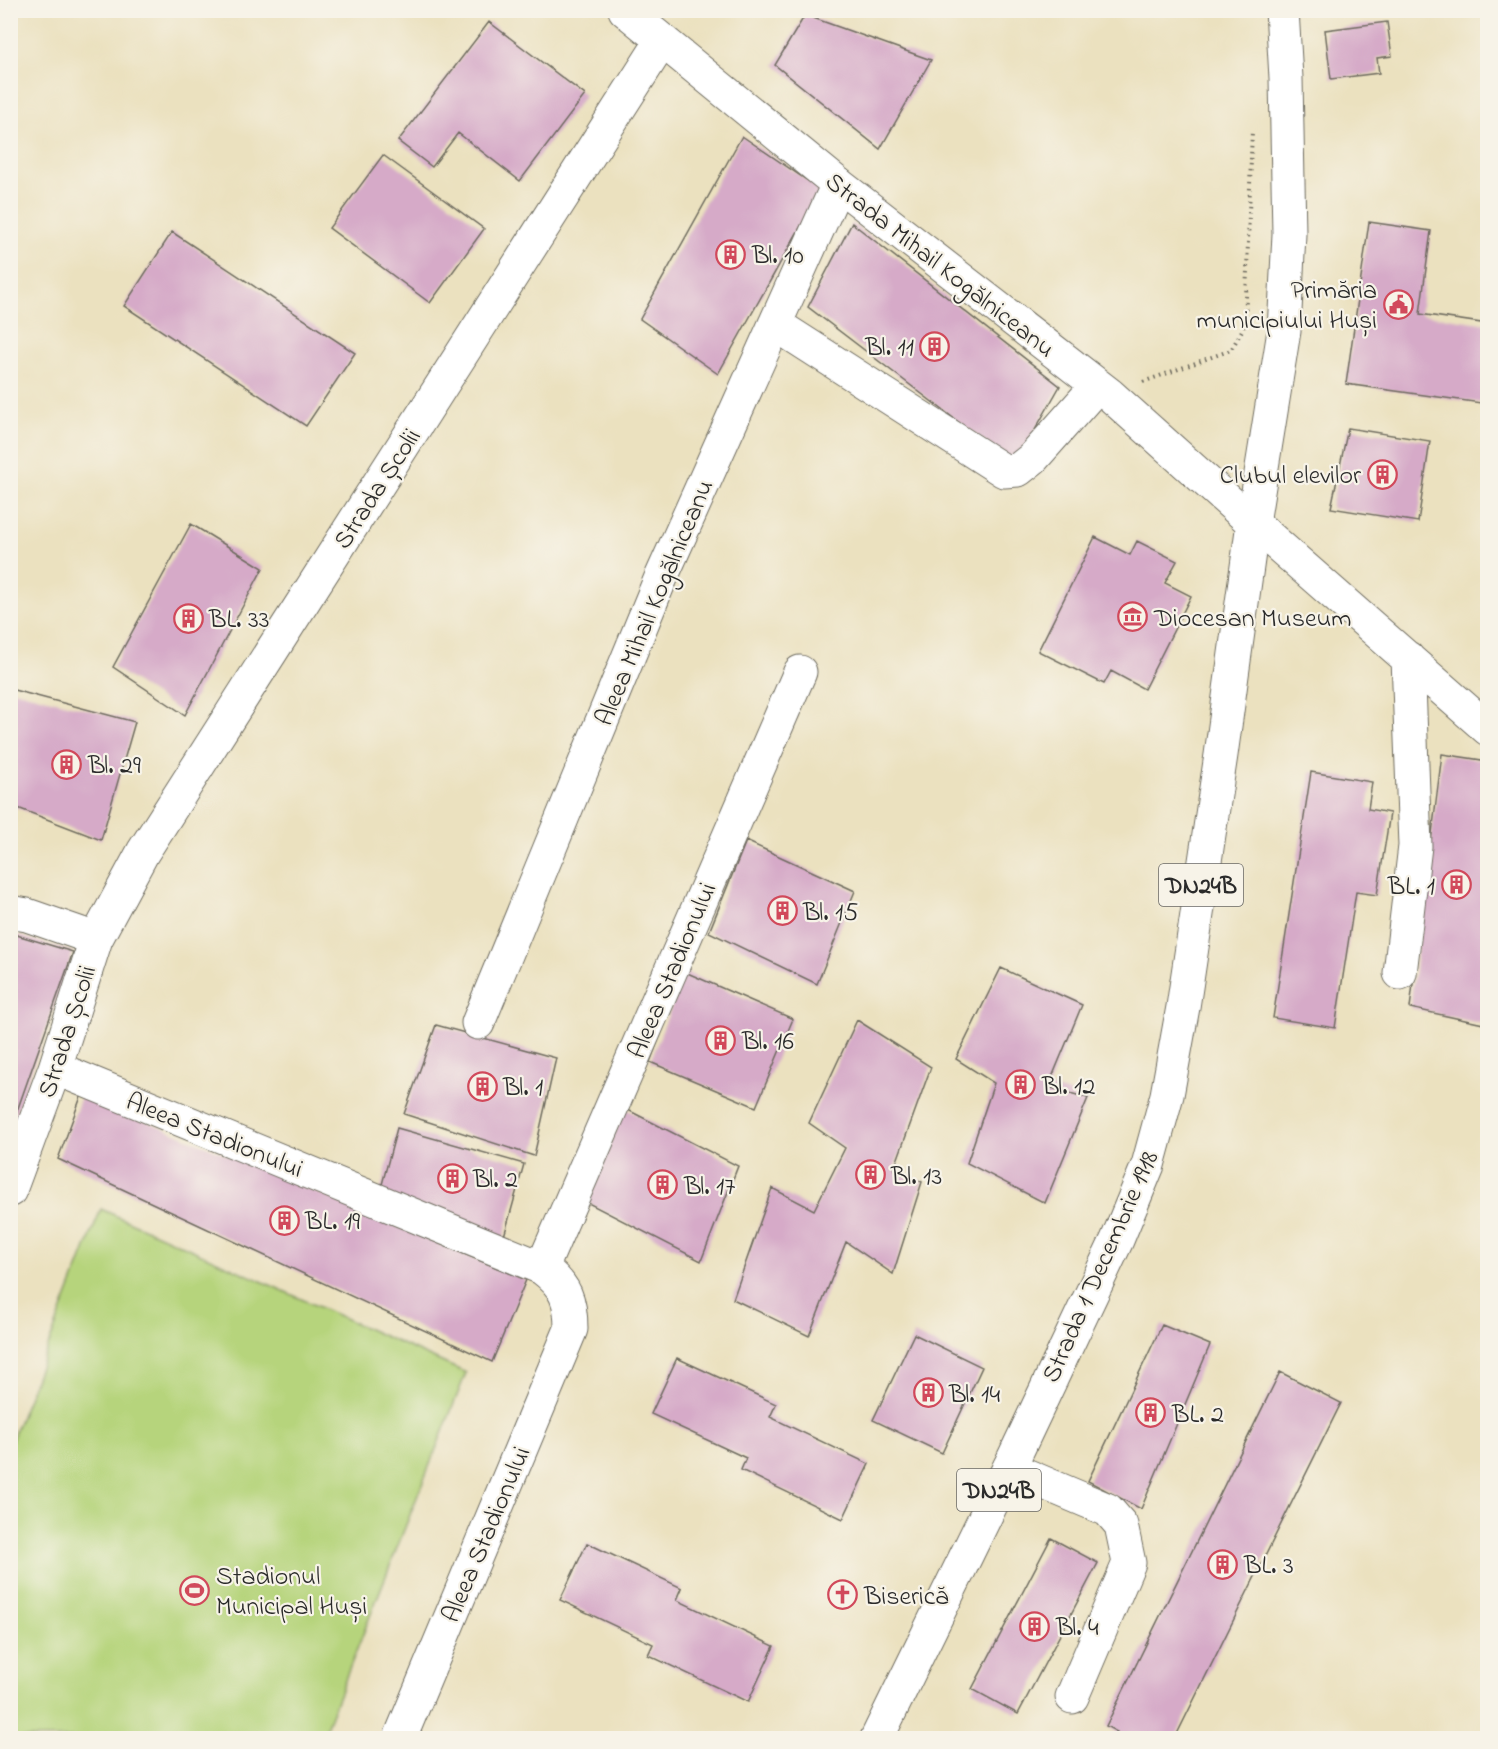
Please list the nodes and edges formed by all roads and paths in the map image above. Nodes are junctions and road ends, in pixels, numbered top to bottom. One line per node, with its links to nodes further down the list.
1 (1282, 10): 8 (main road, Strada 1 Decembrie 1918 / DN24B)
2 (628, 11): 3 (main road, Strada Mihail Kogălniceanu)
3 (662, 41): 5 (main road, Strada Mihail Kogălniceanu); 13 (main road, Strada Școlii)
4 (1252, 124): 7 (path)
5 (838, 184): 6 (main road, Aleea Mihail Kogălniceanu); 7 (main road, Strada Mihail Kogălniceanu)
6 (775, 324): 7 (main road); 15 (main road, Aleea Mihail Kogălniceanu)
7 (1103, 390): 8 (main road, Strada Mihail Kogălniceanu)
8 (1252, 523): 9 (main road, Strada Mihail Kogălniceanu); 19 (main road, Strada 1 Decembrie 1918 / DN24B)
9 (1407, 658): 11 (main road, Strada Mihail Kogălniceanu); 14 (main road)
10 (800, 672): 18 (main road, Aleea Stadionului)
11 (1488, 729)
12 (10, 912): 13 (main road, Strada Școlii)
13 (96, 939): 16 (main road, Strada Școlii)
14 (1400, 973)
15 (478, 1023)
16 (55, 1068): 17 (main road, Strada Școlii); 18 (main road, Aleea Stadionului)
17 (10, 1190)
18 (542, 1268): 21 (main road, Aleea Stadionului)
19 (1009, 1468): 20 (main road); 22 (main road, Strada 1 Decembrie 1918 / DN24B)
20 (1072, 1697)
21 (400, 1738)
22 (877, 1738)

